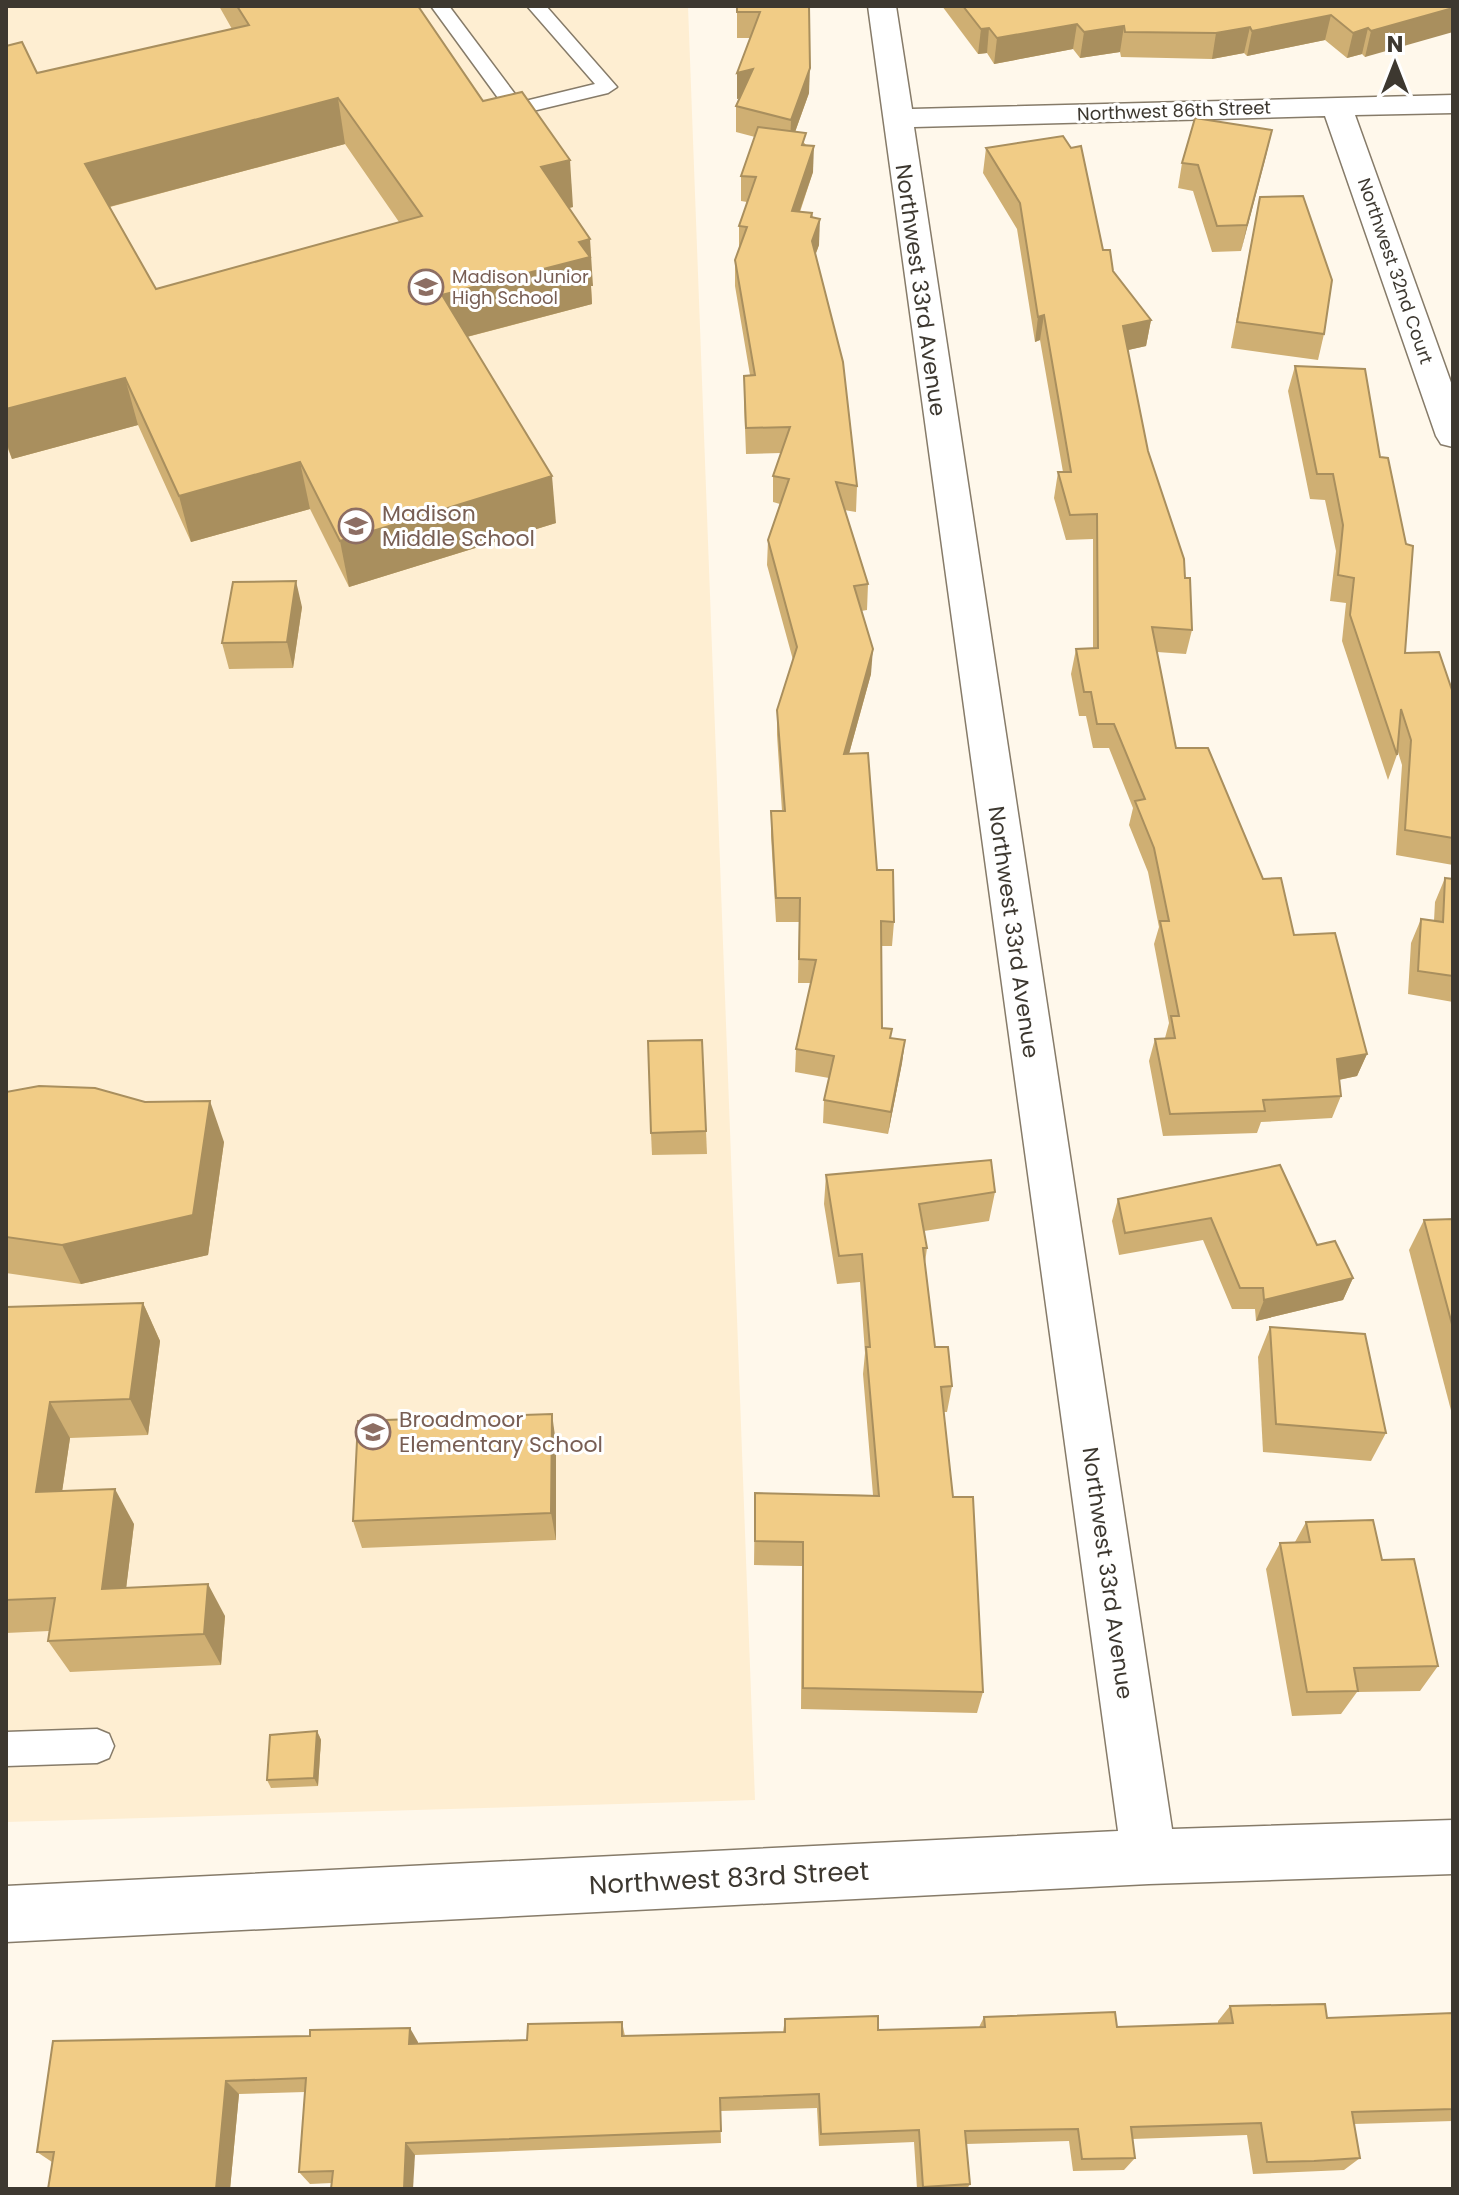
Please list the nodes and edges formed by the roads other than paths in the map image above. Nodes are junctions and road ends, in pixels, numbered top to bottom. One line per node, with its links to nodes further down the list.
1 (440, 6): 2 (lane)
2 (536, 6)
3 (882, 6): 6 (street, Northwest 33rd Avenue)
4 (1453, 104): 5 (street, Northwest 86th Street)
5 (1337, 107): 6 (street, Northwest 86th Street); 7 (street, Northwest 32nd Court)
6 (896, 118): 11 (street, Northwest 33rd Avenue)
7 (1453, 436)
8 (97, 1746): 9 (lane)
9 (6, 1749)
10 (1453, 1847): 11 (street, Northwest 83rd Street)
11 (1149, 1857): 12 (street, Northwest 83rd Street)
12 (6, 1914)

